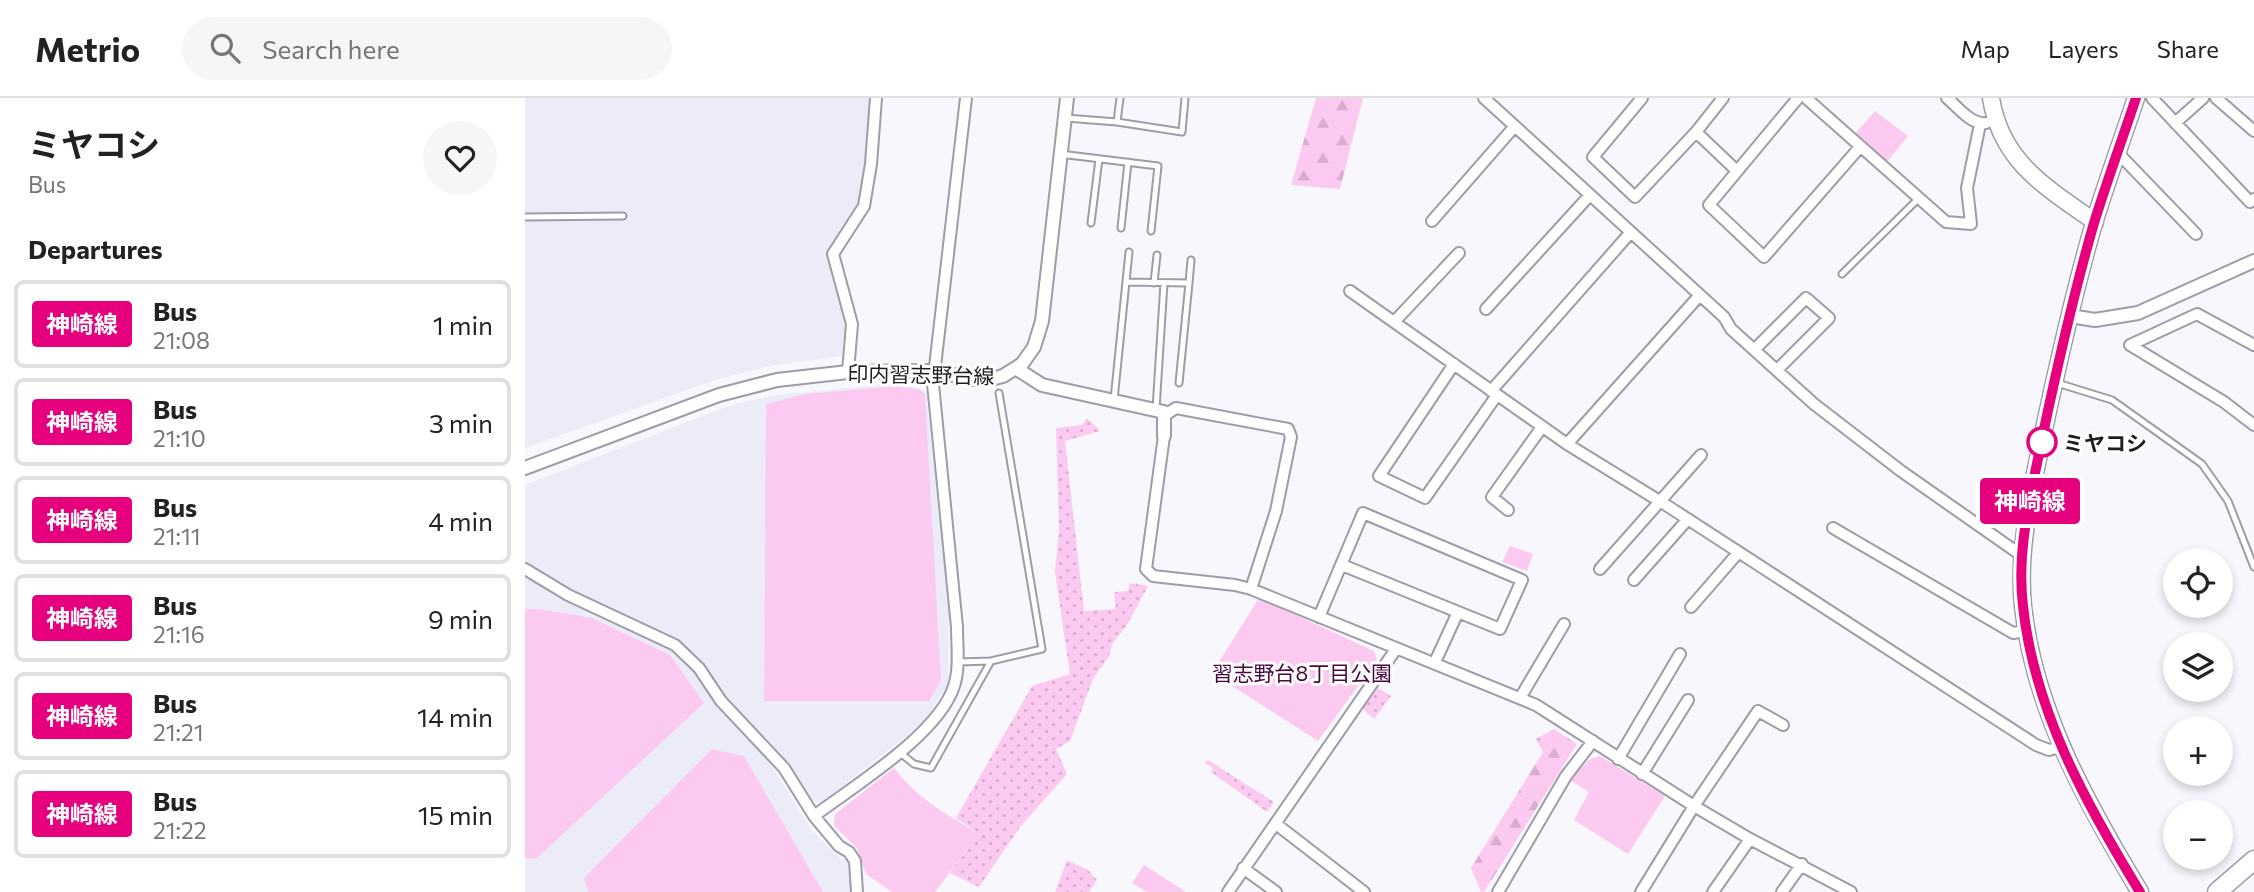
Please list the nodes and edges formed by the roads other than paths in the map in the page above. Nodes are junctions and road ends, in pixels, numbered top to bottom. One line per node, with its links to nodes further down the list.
1 (876, 98): 63 (street)
2 (966, 98): 62 (street)
3 (1067, 98): 17 (street)
4 (1120, 98): 18 (lane)
5 (1183, 98): 18 (lane)
6 (1484, 98): 21 (street)
7 (1642, 98): 23 (street)
8 (1723, 98): 23 (street)
9 (1798, 98): 29 (street)
10 (1807, 98): 24 (street)
11 (1947, 98): 20 (street)
12 (1991, 98): 20 (main road)
13 (2136, 98): 25 (main road)
14 (2152, 98): 19 (street)
15 (2203, 98): 19 (street)
16 (2217, 98): 22 (street)
17 (1065, 118): 18 (lane); 26 (street)
18 (1117, 122)
19 (2175, 122): 32 (street)
20 (1988, 123): 31 (street); 36 (main road)
21 (1515, 127): 30 (street); 35 (street)
22 (2254, 131)
23 (1696, 132): 29 (street)
24 (1860, 147): 29 (street); 31 (street)
25 (2118, 153): 36 (main road); 41 (street)
26 (1060, 154): 27 (lane); 60 (street)
27 (1099, 159): 28 (lane); 37 (lane)
28 (1128, 162): 38 (lane); 39 (lane)
29 (1737, 171)
30 (1590, 195): 40 (street); 54 (street)
31 (1919, 198): 47 (lane)
32 (2254, 199)
33 (623, 216): 34 (lane)
34 (525, 217)
35 (1432, 221)
36 (2095, 222): 55 (main road)
37 (1091, 223)
38 (1121, 228)
39 (1151, 231)
40 (1631, 232): 53 (street); 67 (street)
41 (2196, 234)
42 (1129, 252): 48 (lane)
43 (1459, 253): 56 (street)
44 (1157, 255): 49 (lane)
45 (1191, 260): 51 (lane)
46 (2254, 261): 55 (street)
47 (1842, 274)
48 (1126, 282): 49 (lane); 68 (lane)
49 (1154, 282): 50 (lane)
50 (1164, 283): 51 (lane); 69 (lane)
51 (1189, 283): 65 (lane)
52 (1350, 291): 56 (street)
53 (1699, 296): 58 (street); 73 (street)
54 (1486, 309)
55 (2070, 316): 64 (main road)
56 (1394, 322): 59 (street)
57 (2254, 345): 70 (street)
58 (1754, 350): 61 (street); 61 (street)
59 (1454, 364): 67 (street); 67 (street)
60 (1017, 369): 62 (street, 印内習志野台線); 68 (street, 印内習志野台線)
61 (1777, 370): 81 (street)
62 (934, 371): 63 (street, 印内習志野台線); 96 (street)
63 (848, 372): 75 (street, 印内習志野台線)
64 (2054, 382): 81 (main road); 83 (lane)
65 (1179, 383)
66 (999, 393): 95 (lane)
67 (1494, 393): 71 (street)
68 (1114, 400): 69 (street, 印内習志野台線)
69 (1160, 412): 72 (street); 87 (street)
70 (2254, 425)
71 (1542, 427): 73 (street); 77 (street)
72 (1164, 436): 87 (street)
73 (1567, 444): 76 (street)
74 (1701, 455): 76 (street)
75 (525, 468)
76 (1659, 501): 78 (street); 85 (street)
77 (1508, 510)
78 (1688, 519): 80 (street); 86 (street)
79 (1833, 528): 92 (street)
80 (1738, 552): 88 (street); 102 (street)
81 (2021, 555): 92 (main road)
82 (1342, 565): 89 (street); 89 (street); 90 (street)
83 (2254, 567)
84 (525, 569): 107 (street)
85 (1600, 569)
86 (1634, 580)
87 (1251, 589): 90 (street)
88 (1691, 607)
89 (1458, 612): 97 (street)
90 (1319, 617): 93 (street)
91 (1564, 624): 98 (street)
92 (2027, 631): 102 (main road)
93 (1397, 649): 97 (street); 108 (street)
94 (1680, 654): 104 (street)
95 (991, 661): 96 (lane); 103 (lane)
96 (957, 662): 103 (street)
97 (1434, 662): 98 (street)
98 (1520, 698): 101 (street)
99 (1688, 700): 105 (street)
100 (1783, 725): 106 (street)
101 (1593, 741): 104 (street); 117 (street)
102 (2061, 747): 122 (main road)
103 (899, 752): 107 (street)
104 (1618, 758): 105 (street)
105 (1642, 774): 106 (street)
106 (1694, 806): 109 (street); 118 (street)
107 (814, 816): 113 (street)
108 (1276, 824): 112 (street); 116 (street)
109 (1750, 839): 111 (street); 119 (street)
110 (2254, 861): 123 (highway)
111 (1802, 864): 120 (street); 121 (street)
112 (1244, 868): 114 (street); 115 (street)
113 (857, 892)
114 (1228, 892)
115 (1276, 892)
116 (1364, 892)
117 (1497, 892)
118 (1641, 892)
119 (1713, 892)
120 (1782, 892)
121 (1851, 892)
122 (2140, 892)
123 (2217, 892)

